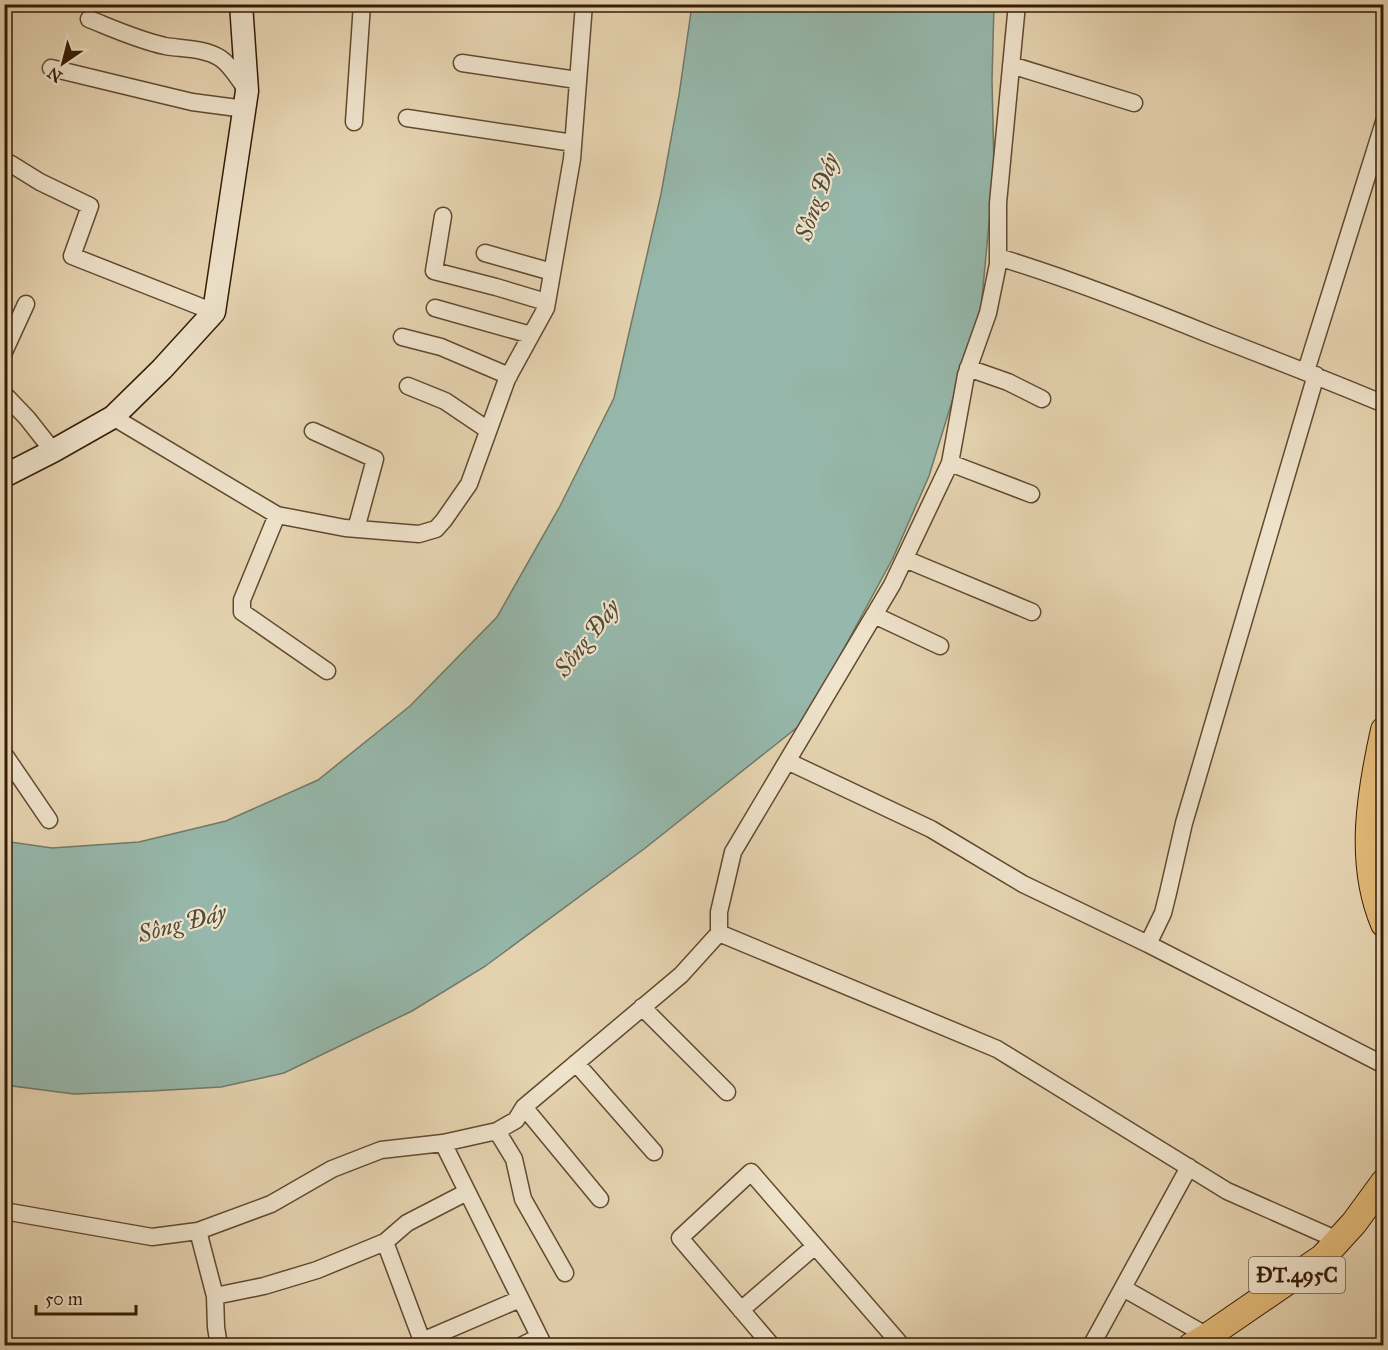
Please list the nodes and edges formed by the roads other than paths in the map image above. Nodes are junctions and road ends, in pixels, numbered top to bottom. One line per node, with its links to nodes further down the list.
1 (241, 4): 10 (main road)
2 (362, 4): 13 (street)
3 (584, 4): 9 (street)
4 (1017, 4): 7 (street)
5 (89, 19): 10 (street)
6 (462, 63): 9 (street)
7 (1011, 65): 11 (street); 19 (street)
8 (51, 68): 10 (street)
9 (577, 80): 15 (street)
10 (246, 100): 24 (main road)
11 (1134, 103)
12 (407, 118): 15 (street)
13 (354, 122)
14 (1383, 123): 29 (street)
15 (573, 143): 20 (street)
16 (11, 164): 24 (street)
17 (443, 216): 21 (street)
18 (485, 253): 20 (street)
19 (998, 257): 28 (street); 29 (street)
20 (552, 272): 21 (street)
21 (546, 302): 25 (street)
22 (26, 304): 27 (street)
23 (435, 308): 25 (street)
24 (214, 312): 35 (main road)
25 (531, 335): 30 (street)
26 (402, 337): 30 (street)
27 (4, 352)
28 (969, 368): 33 (street); 39 (street)
29 (1311, 373): 34 (street); 55 (street)
30 (509, 376): 36 (street)
31 (408, 386): 36 (street)
32 (4, 394): 38 (street)
33 (1042, 399)
34 (1383, 404)
35 (113, 417): 38 (main road); 42 (street)
36 (488, 430): 43 (street)
37 (312, 431): 43 (street)
38 (53, 451): 40 (main road)
39 (950, 463): 41 (street); 44 (street)
40 (4, 476)
41 (1031, 494)
42 (277, 515): 43 (street); 48 (street)
43 (356, 529)
44 (905, 559): 45 (street); 46 (street)
45 (1032, 612)
46 (874, 615): 47 (street); 51 (street)
47 (940, 646)
48 (327, 671)
49 (1383, 730): 53 (main road)
50 (4, 754): 52 (street)
51 (787, 761): 54 (street); 55 (street)
52 (49, 820)
53 (1383, 924)
54 (720, 933): 56 (street); 64 (street)
55 (1148, 944): 58 (street)
56 (642, 1007): 57 (street); 59 (street)
57 (576, 1063): 60 (street); 63 (street)
58 (1383, 1065)
59 (727, 1092)
60 (524, 1107): 61 (street); 67 (street)
61 (497, 1131): 62 (street); 73 (street)
62 (443, 1143): 66 (street); 69 (street)
63 (654, 1152)
64 (1188, 1167): 70 (street); 74 (street)
65 (1383, 1182): 70 (main road, ĐT.495C)
66 (467, 1192): 71 (street); 76 (street)
67 (600, 1199)
68 (4, 1211): 69 (street)
69 (198, 1231): 75 (street)
70 (1340, 1241): 79 (main road, ĐT.495C)
71 (385, 1242): 75 (street); 80 (street)
72 (815, 1246): 77 (street); 77 (street); 84 (street)
73 (565, 1273)
74 (1123, 1288): 79 (street); 85 (street)
75 (215, 1296): 81 (street)
76 (520, 1299): 78 (street); 80 (street)
77 (741, 1310): 83 (street)
78 (541, 1341): 82 (street)
79 (1208, 1342)
80 (423, 1343)
81 (219, 1346)
82 (521, 1346)
83 (772, 1346)
84 (902, 1346)
85 (1091, 1346)

